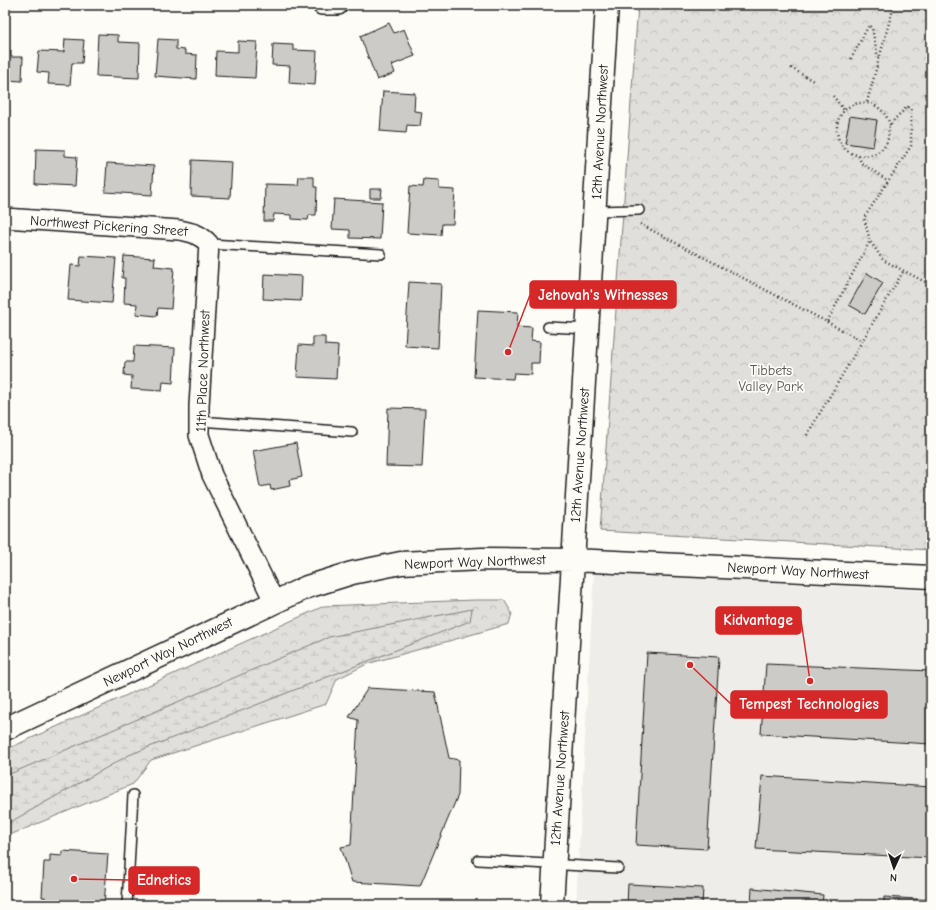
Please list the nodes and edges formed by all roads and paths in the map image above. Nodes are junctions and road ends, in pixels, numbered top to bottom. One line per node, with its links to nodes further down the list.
1 (322, 5): 2 (street)
2 (338, 5)
3 (607, 5): 16 (street, 12th Avenue Northwest)
4 (894, 5): 5 (path)
5 (878, 58): 6 (path); 10 (path)
6 (851, 60)
7 (791, 68): 8 (path)
8 (815, 82)
9 (833, 96): 11 (path)
10 (867, 102): 11 (path); 12 (path)
11 (844, 110): 13 (path)
12 (890, 125): 13 (path); 14 (path)
13 (859, 156): 14 (path)
14 (887, 180): 19 (path)
15 (639, 210): 16 (lane)
16 (595, 211): 26 (street, 12th Avenue Northwest)
17 (5, 218): 20 (street, Northwest Pickering Street)
18 (637, 223): 24 (path)
19 (870, 241): 22 (path); 24 (path)
20 (209, 244): 21 (lane); 28 (street, 11th Place Northwest)
21 (381, 254)
22 (904, 270): 23 (path); 27 (path)
23 (931, 284)
24 (827, 322): 27 (path)
25 (548, 327): 26 (lane)
26 (588, 329): 31 (street, 12th Avenue Northwest)
27 (862, 341): 30 (path)
28 (199, 421): 29 (lane); 33 (street, 11th Place Northwest)
29 (352, 432)
30 (807, 435)
31 (573, 560): 32 (street, Newport Way Northwest); 33 (street, Newport Way Northwest); 37 (street, 12th Avenue Northwest)
32 (931, 578)
33 (274, 601): 34 (street, Newport Way Northwest)
34 (5, 730)
35 (133, 795): 39 (lane)
36 (478, 860): 37 (lane)
37 (554, 865): 38 (lane); 40 (street, 12th Avenue Northwest)
38 (618, 868)
39 (127, 905)
40 (552, 905)

